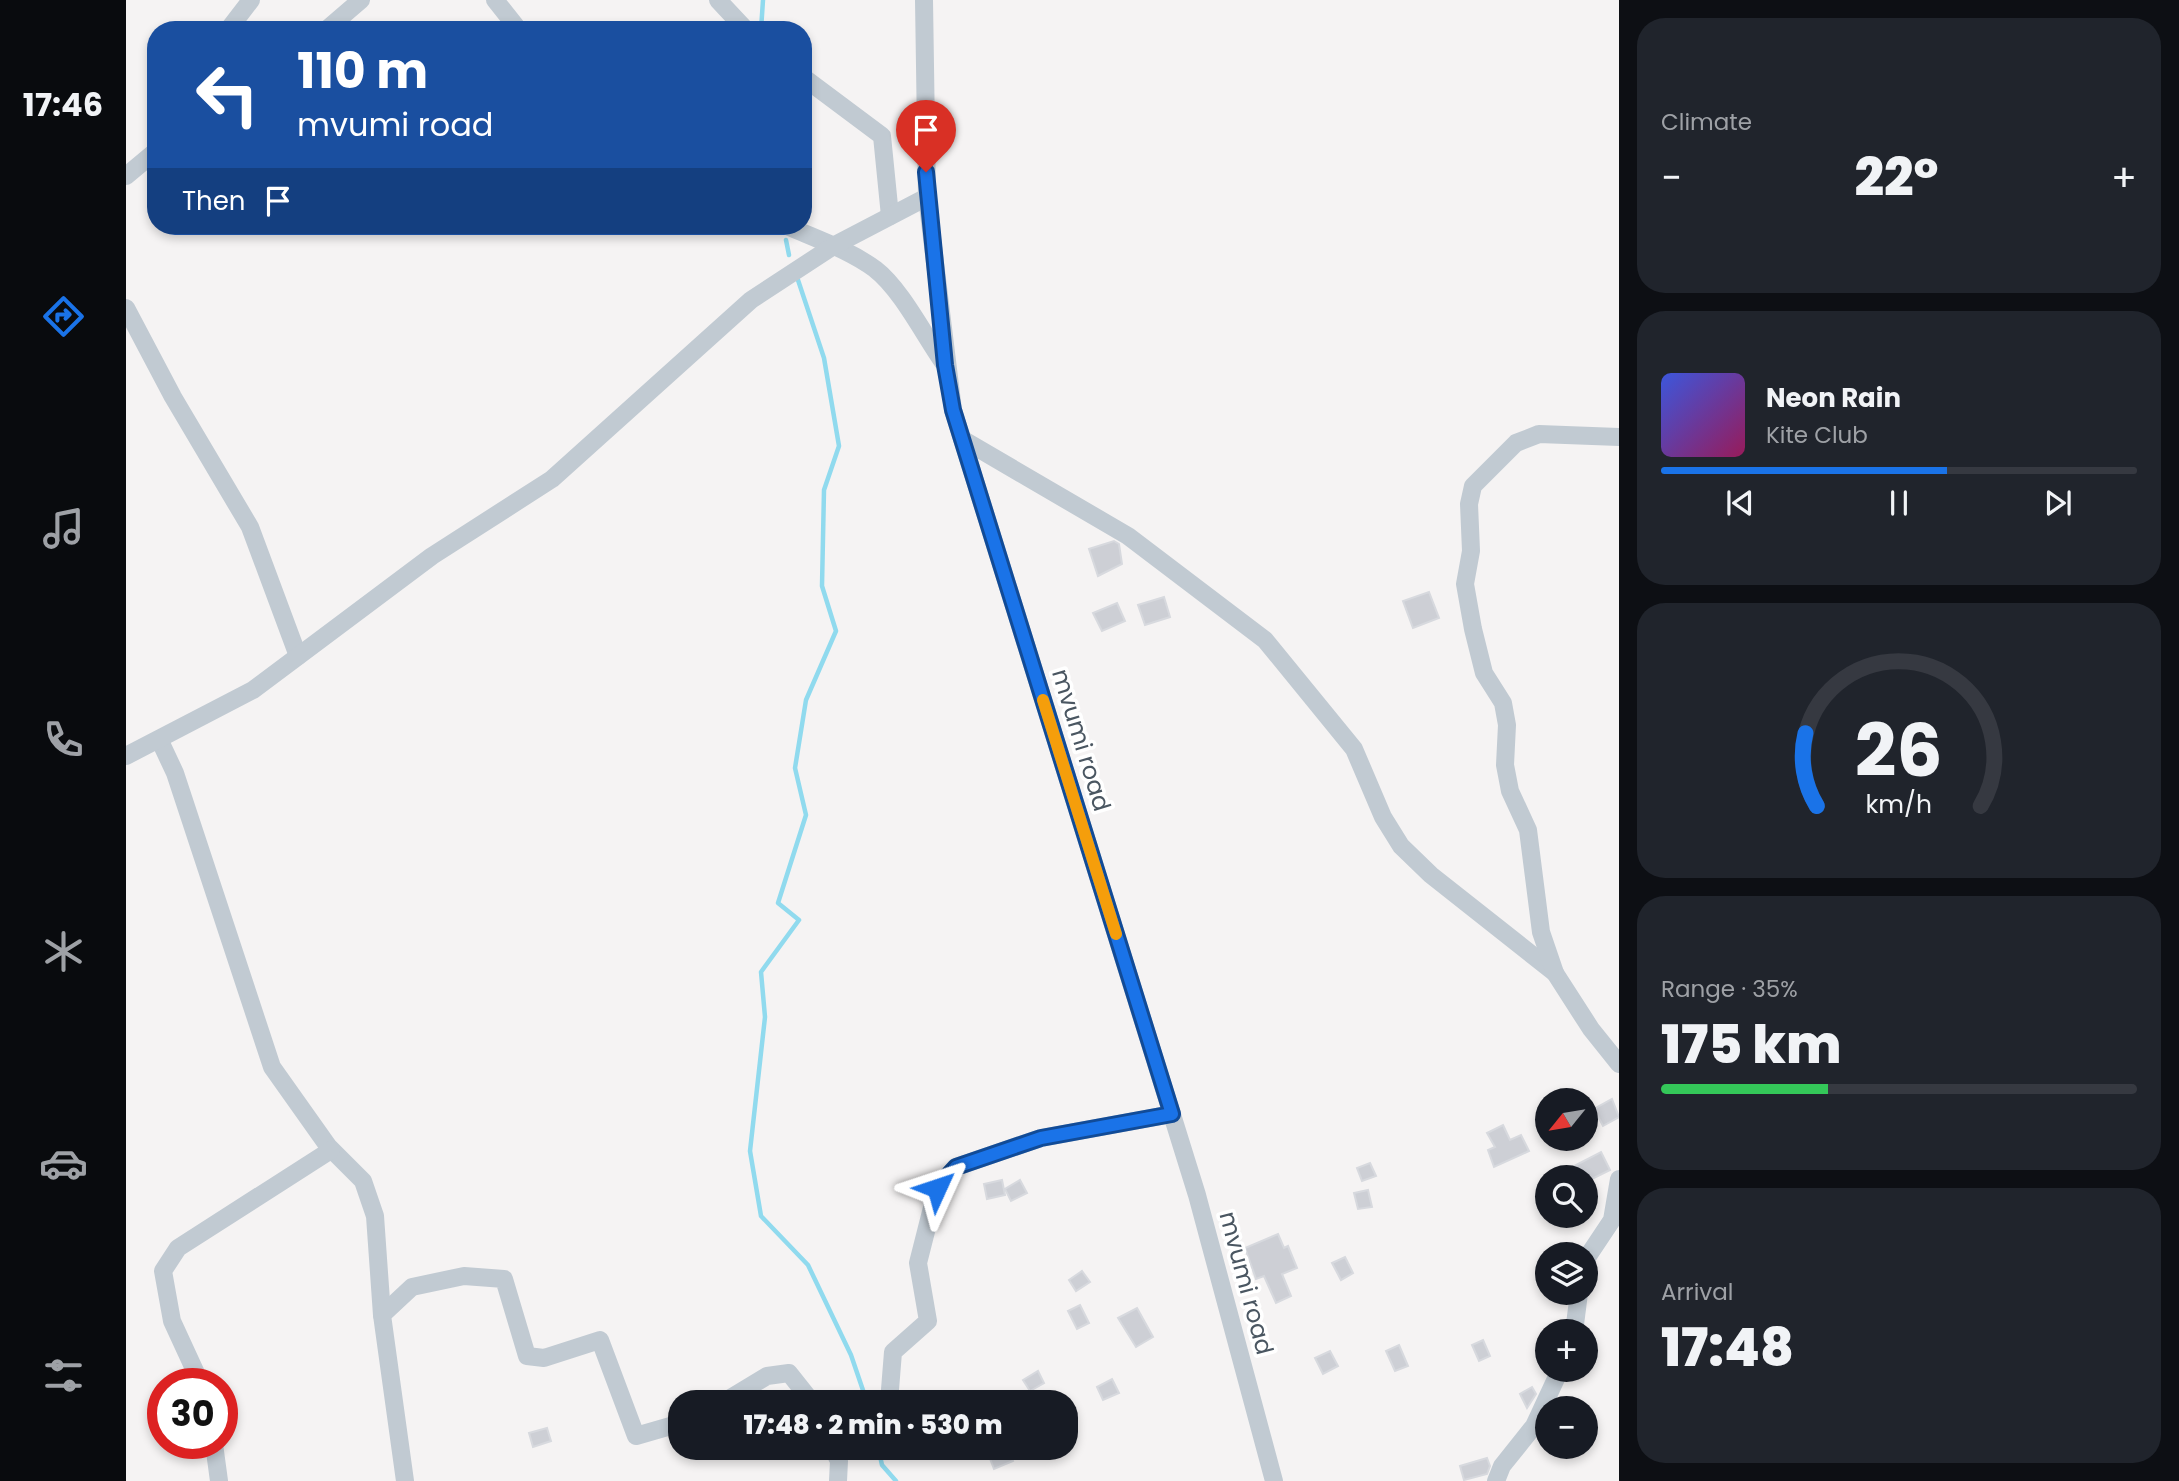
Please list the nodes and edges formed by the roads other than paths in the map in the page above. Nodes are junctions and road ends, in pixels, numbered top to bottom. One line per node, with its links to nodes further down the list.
1 (251, 0): 6 (street)
2 (361, 0): 7 (street)
3 (495, 0): 8 (street)
4 (718, 0): 9 (street)
5 (924, 0): 13 (street, mvumi road)
6 (235, 21)
7 (336, 21)
8 (512, 21)
9 (738, 21)
10 (812, 84): 14 (street)
11 (147, 158): 12 (street)
12 (126, 176)
13 (927, 197): 14 (street); 18 (street, mvumi road)
14 (890, 216): 16 (street)
15 (810, 235): 16 (street)
16 (835, 245): 18 (street); 21 (street)
17 (126, 307): 21 (street)
18 (945, 365): 20 (street, mvumi road)
19 (1619, 437): 24 (street)
20 (962, 439): 24 (street); 26 (street, mvumi road)
21 (298, 656): 22 (street)
22 (160, 741): 23 (street); 27 (street)
23 (126, 756)
24 (1555, 973): 25 (street)
25 (1619, 1064)
26 (1172, 1114): 35 (street); 42 (street, mvumi road)
27 (331, 1150): 30 (street); 31 (street)
28 (1619, 1179): 29 (street)
29 (1597, 1242)
30 (382, 1315): 36 (street); 40 (street)
31 (194, 1368)
32 (1554, 1382): 43 (street)
33 (744, 1390): 34 (street)
34 (802, 1390)
35 (890, 1390)
36 (668, 1427)
37 (216, 1459): 39 (street)
38 (838, 1460): 41 (street)
39 (219, 1481)
40 (405, 1481)
41 (838, 1481)
42 (1274, 1481)
43 (1496, 1481)

